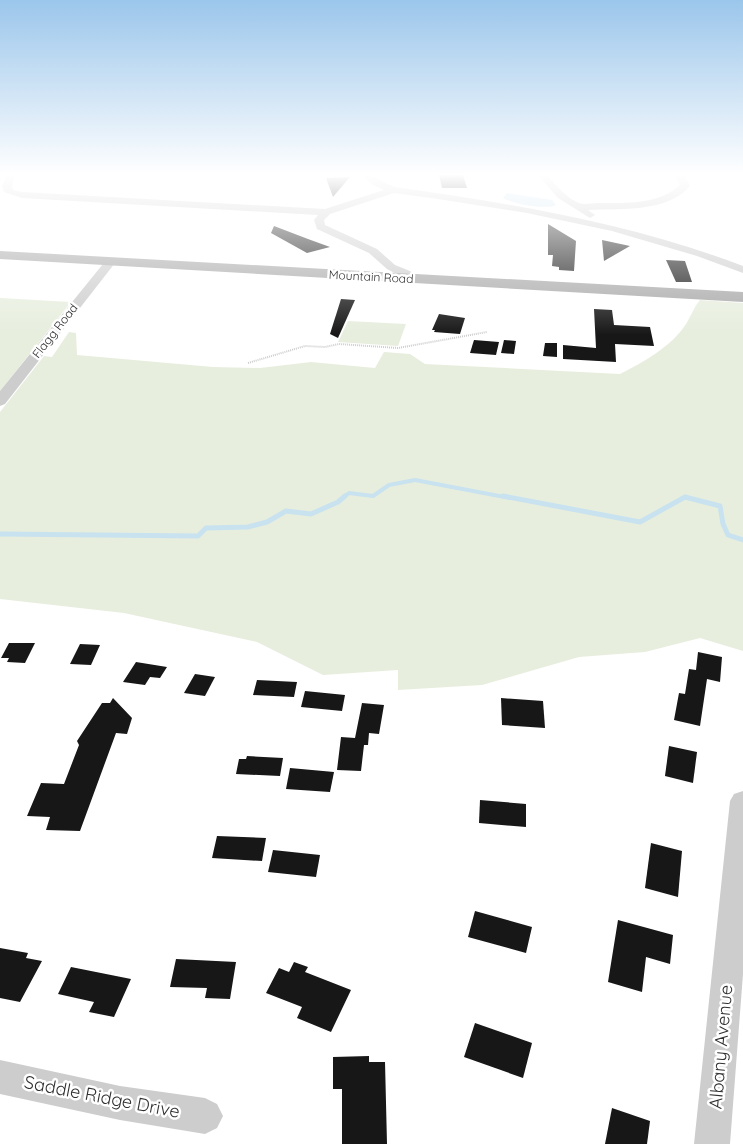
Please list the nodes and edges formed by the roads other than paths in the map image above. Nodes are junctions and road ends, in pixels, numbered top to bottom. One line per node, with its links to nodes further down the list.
1 (324, 228): 6 (street)
2 (618, 228): 5 (street)
3 (0, 254): 4 (main road, Mountain Road)
4 (111, 261): 6 (main road, Mountain Road); 8 (street, Flagg Road)
5 (743, 270)
6 (386, 272): 7 (main road, Mountain Road)
7 (743, 297)
8 (0, 401)
9 (743, 801): 12 (street, Albany Avenue)
10 (0, 1077): 11 (street, Saddle Ridge Drive)
11 (205, 1116)
12 (712, 1144)

